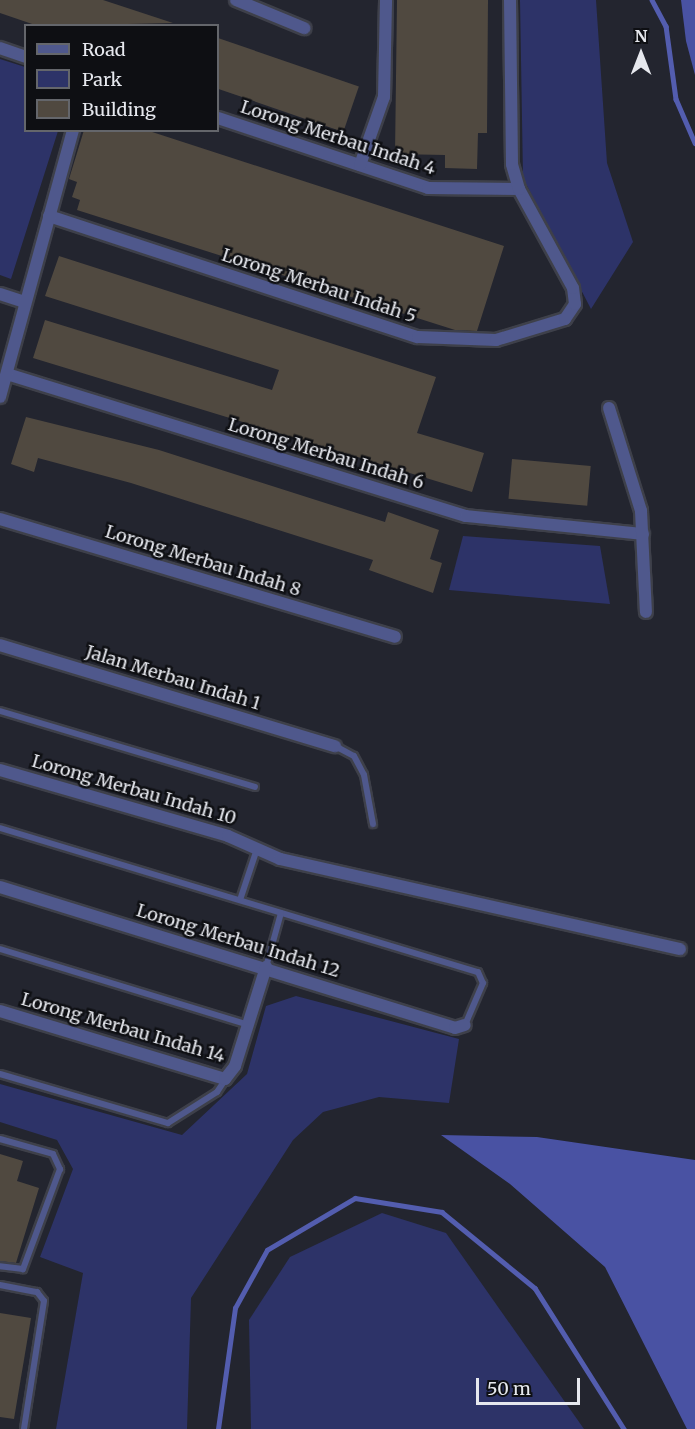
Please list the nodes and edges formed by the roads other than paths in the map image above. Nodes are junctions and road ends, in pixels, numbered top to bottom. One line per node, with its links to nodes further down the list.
1 (236, 0): 4 (street)
2 (386, 0): 9 (street)
3 (510, 0): 10 (street)
4 (304, 28)
5 (0, 48): 6 (street)
6 (24, 56)
7 (219, 118): 9 (street, Lorong Merbau Indah 4)
8 (72, 132): 11 (street)
9 (360, 165): 10 (street, Lorong Merbau Indah 4)
10 (519, 189): 11 (street, Lorong Merbau Indah 5)
11 (49, 216): 13 (street)
12 (0, 294): 13 (street)
13 (24, 302): 14 (street)
14 (6, 374): 15 (street); 18 (street, Lorong Merbau Indah 6)
15 (0, 397)
16 (609, 408): 18 (street)
17 (0, 519): 20 (street, Lorong Merbau Indah 8)
18 (643, 534): 19 (street)
19 (646, 612)
20 (395, 637)
21 (0, 645): 23 (street, Jalan Merbau Indah 1)
22 (0, 711): 25 (lane)
23 (335, 746): 26 (lane)
24 (0, 770): 28 (street, Lorong Merbau Indah 10)
25 (255, 787)
26 (373, 824)
27 (0, 828): 30 (lane)
28 (258, 846): 30 (lane); 33 (street, Lorong Merbau Indah 10)
29 (0, 886): 34 (street, Lorong Merbau Indah 12)
30 (240, 900): 31 (lane)
31 (281, 913): 34 (lane); 37 (lane)
32 (0, 949): 36 (lane)
33 (680, 949)
34 (266, 967): 36 (street, Lorong Merbau Indah 14); 37 (street, Lorong Merbau Indah 12)
35 (0, 1011): 39 (street, Lorong Merbau Indah 14)
36 (249, 1025): 39 (street, Lorong Merbau Indah 14)
37 (465, 1025)
38 (0, 1074): 39 (lane)
39 (225, 1079)
40 (0, 1139): 41 (lane)
41 (0, 1266)
42 (0, 1285): 43 (lane)
43 (24, 1429)

